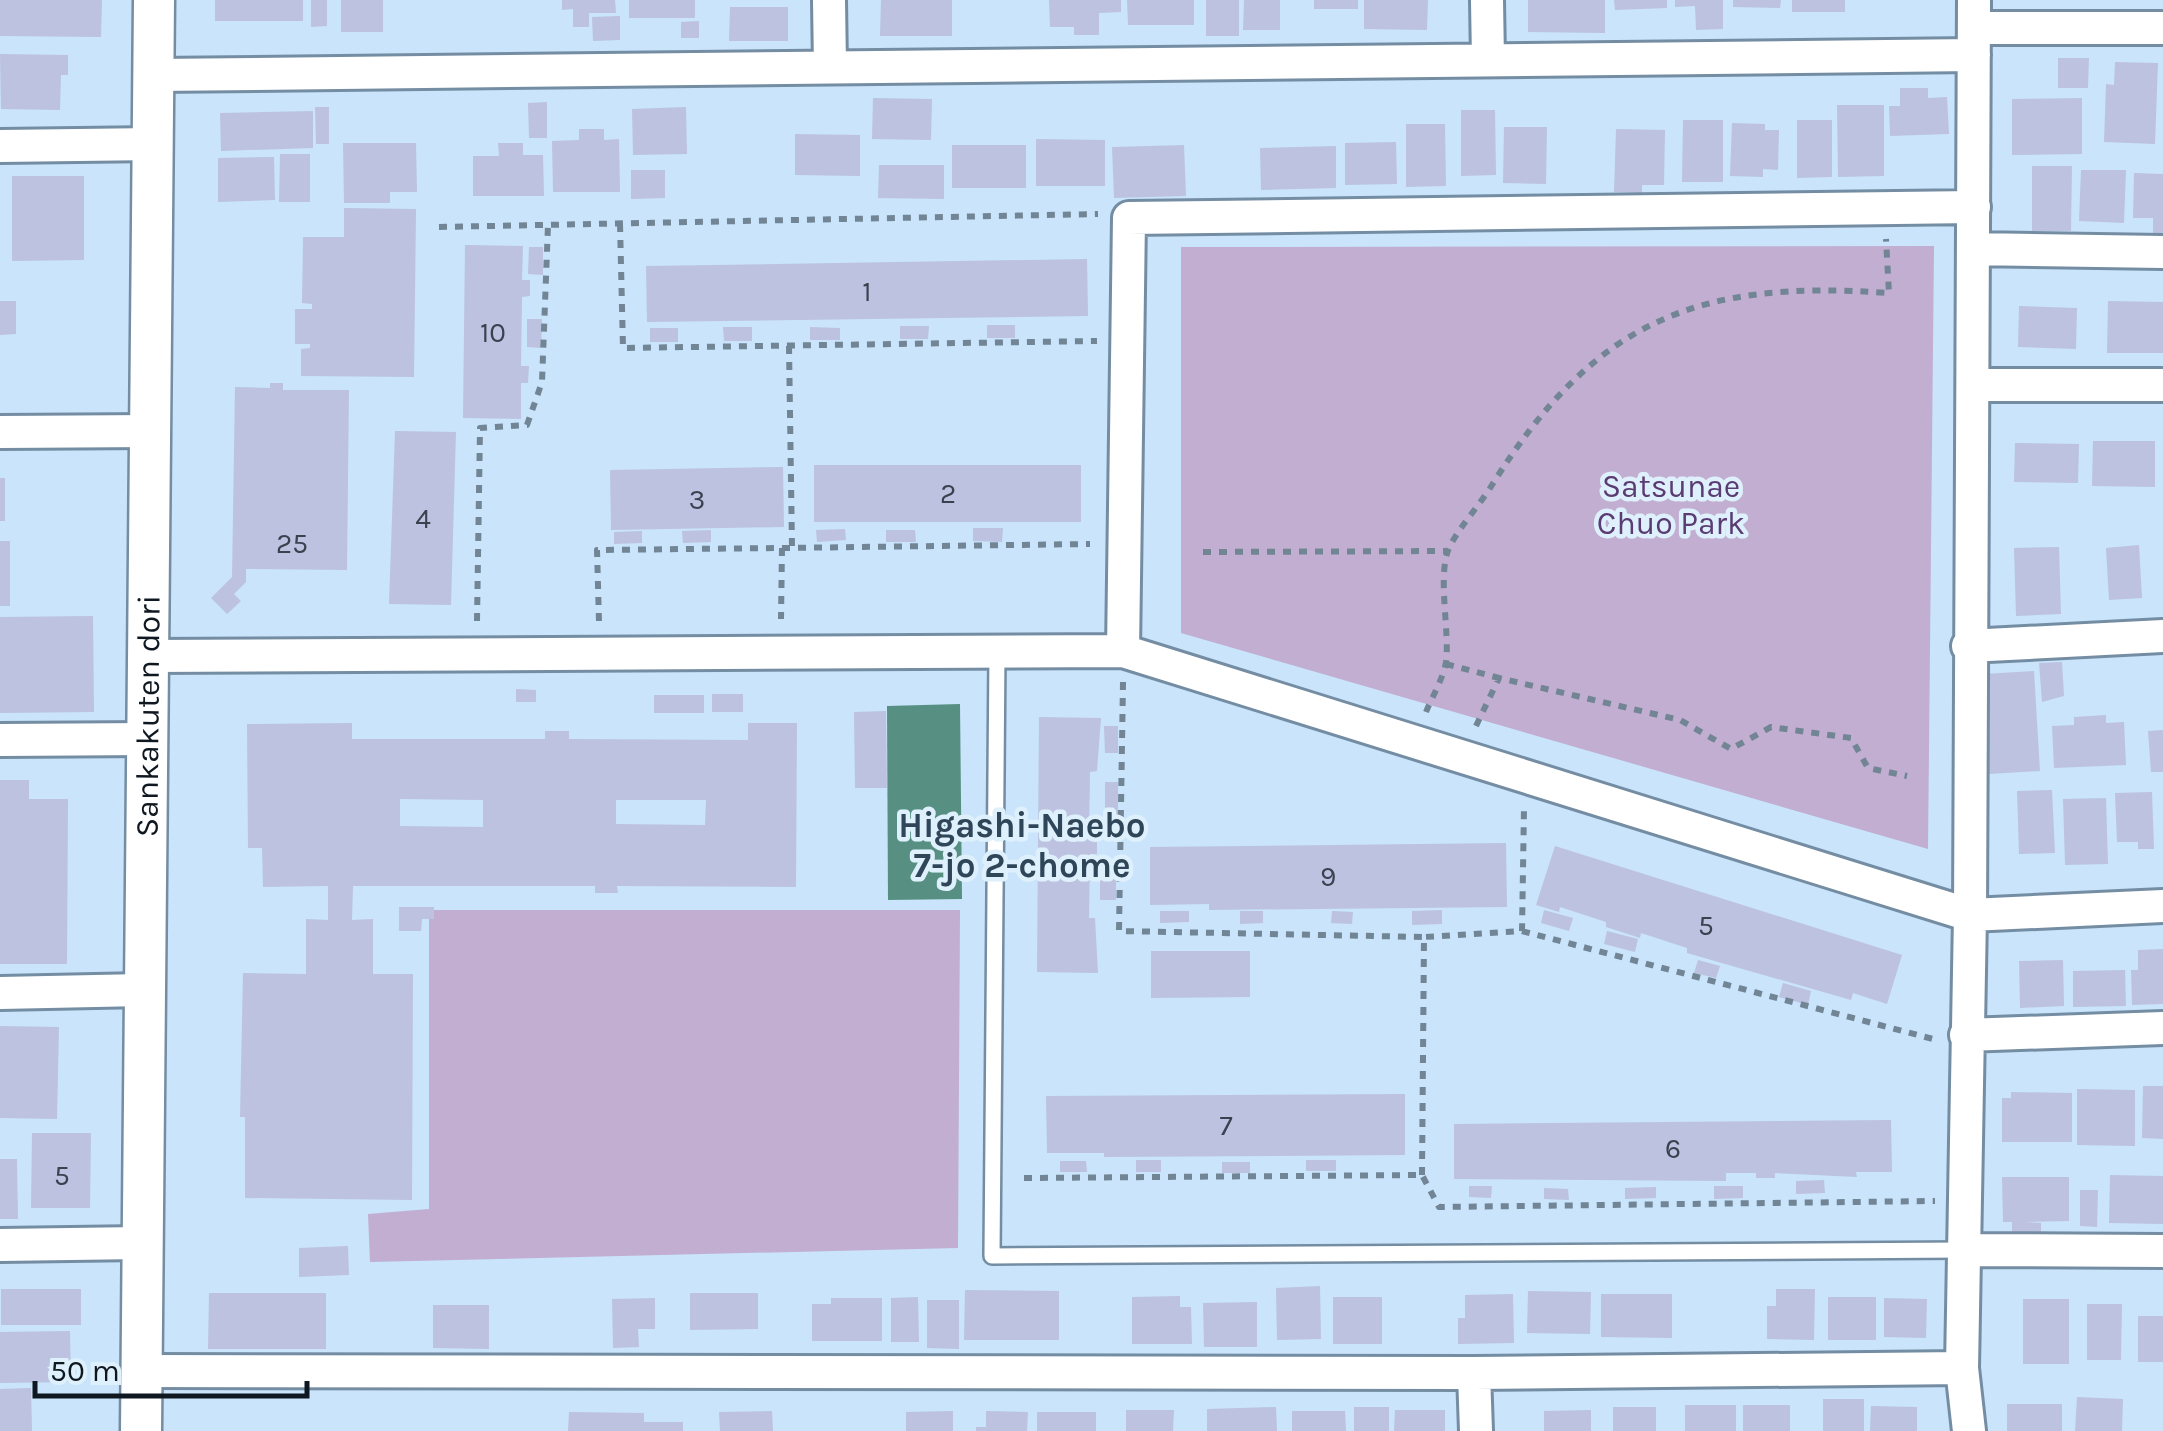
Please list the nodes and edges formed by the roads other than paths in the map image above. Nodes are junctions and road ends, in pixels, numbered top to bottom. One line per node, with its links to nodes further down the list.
1 (154, 0): 8 (street, Sankakuten dori)
2 (829, 0): 7 (street)
3 (1487, 0): 6 (street)
4 (1974, 28): 5 (street); 6 (street); 11 (street)
5 (2163, 28)
6 (1488, 60): 7 (street)
7 (830, 67): 8 (street)
8 (154, 75): 9 (street, Sankakuten dori)
9 (155, 144): 10 (street); 16 (street, Sankakuten dori)
10 (0, 146)
11 (1974, 207): 12 (street); 22 (street)
12 (1973, 249): 13 (street); 14 (street)
13 (2163, 252)
14 (1973, 385): 15 (street); 19 (street)
15 (2163, 385)
16 (152, 431): 17 (street); 21 (street, Sankakuten dori)
17 (0, 432)
18 (2163, 636): 19 (street)
19 (1968, 646): 26 (street)
20 (997, 653): 21 (street); 22 (street); 33 (lane)
21 (150, 656): 23 (street, Sankakuten dori)
22 (1123, 664): 26 (street)
23 (149, 739): 24 (street); 27 (street, Sankakuten dori)
24 (0, 740)
25 (2163, 906): 26 (street)
26 (1970, 915): 30 (street)
27 (142, 990): 28 (street); 31 (street, Sankakuten dori)
28 (0, 992)
29 (2163, 1028): 30 (street)
30 (1955, 1039): 33 (street)
31 (141, 1243): 32 (street); 36 (street, Sankakuten dori)
32 (0, 1245)
33 (1964, 1250): 34 (street); 35 (street)
34 (2163, 1251)
35 (1962, 1368): 37 (street); 40 (street)
36 (143, 1371): 37 (street); 38 (street, Sankakuten dori)
37 (1474, 1373): 39 (street)
38 (141, 1431)
39 (1476, 1431)
40 (1969, 1431)

